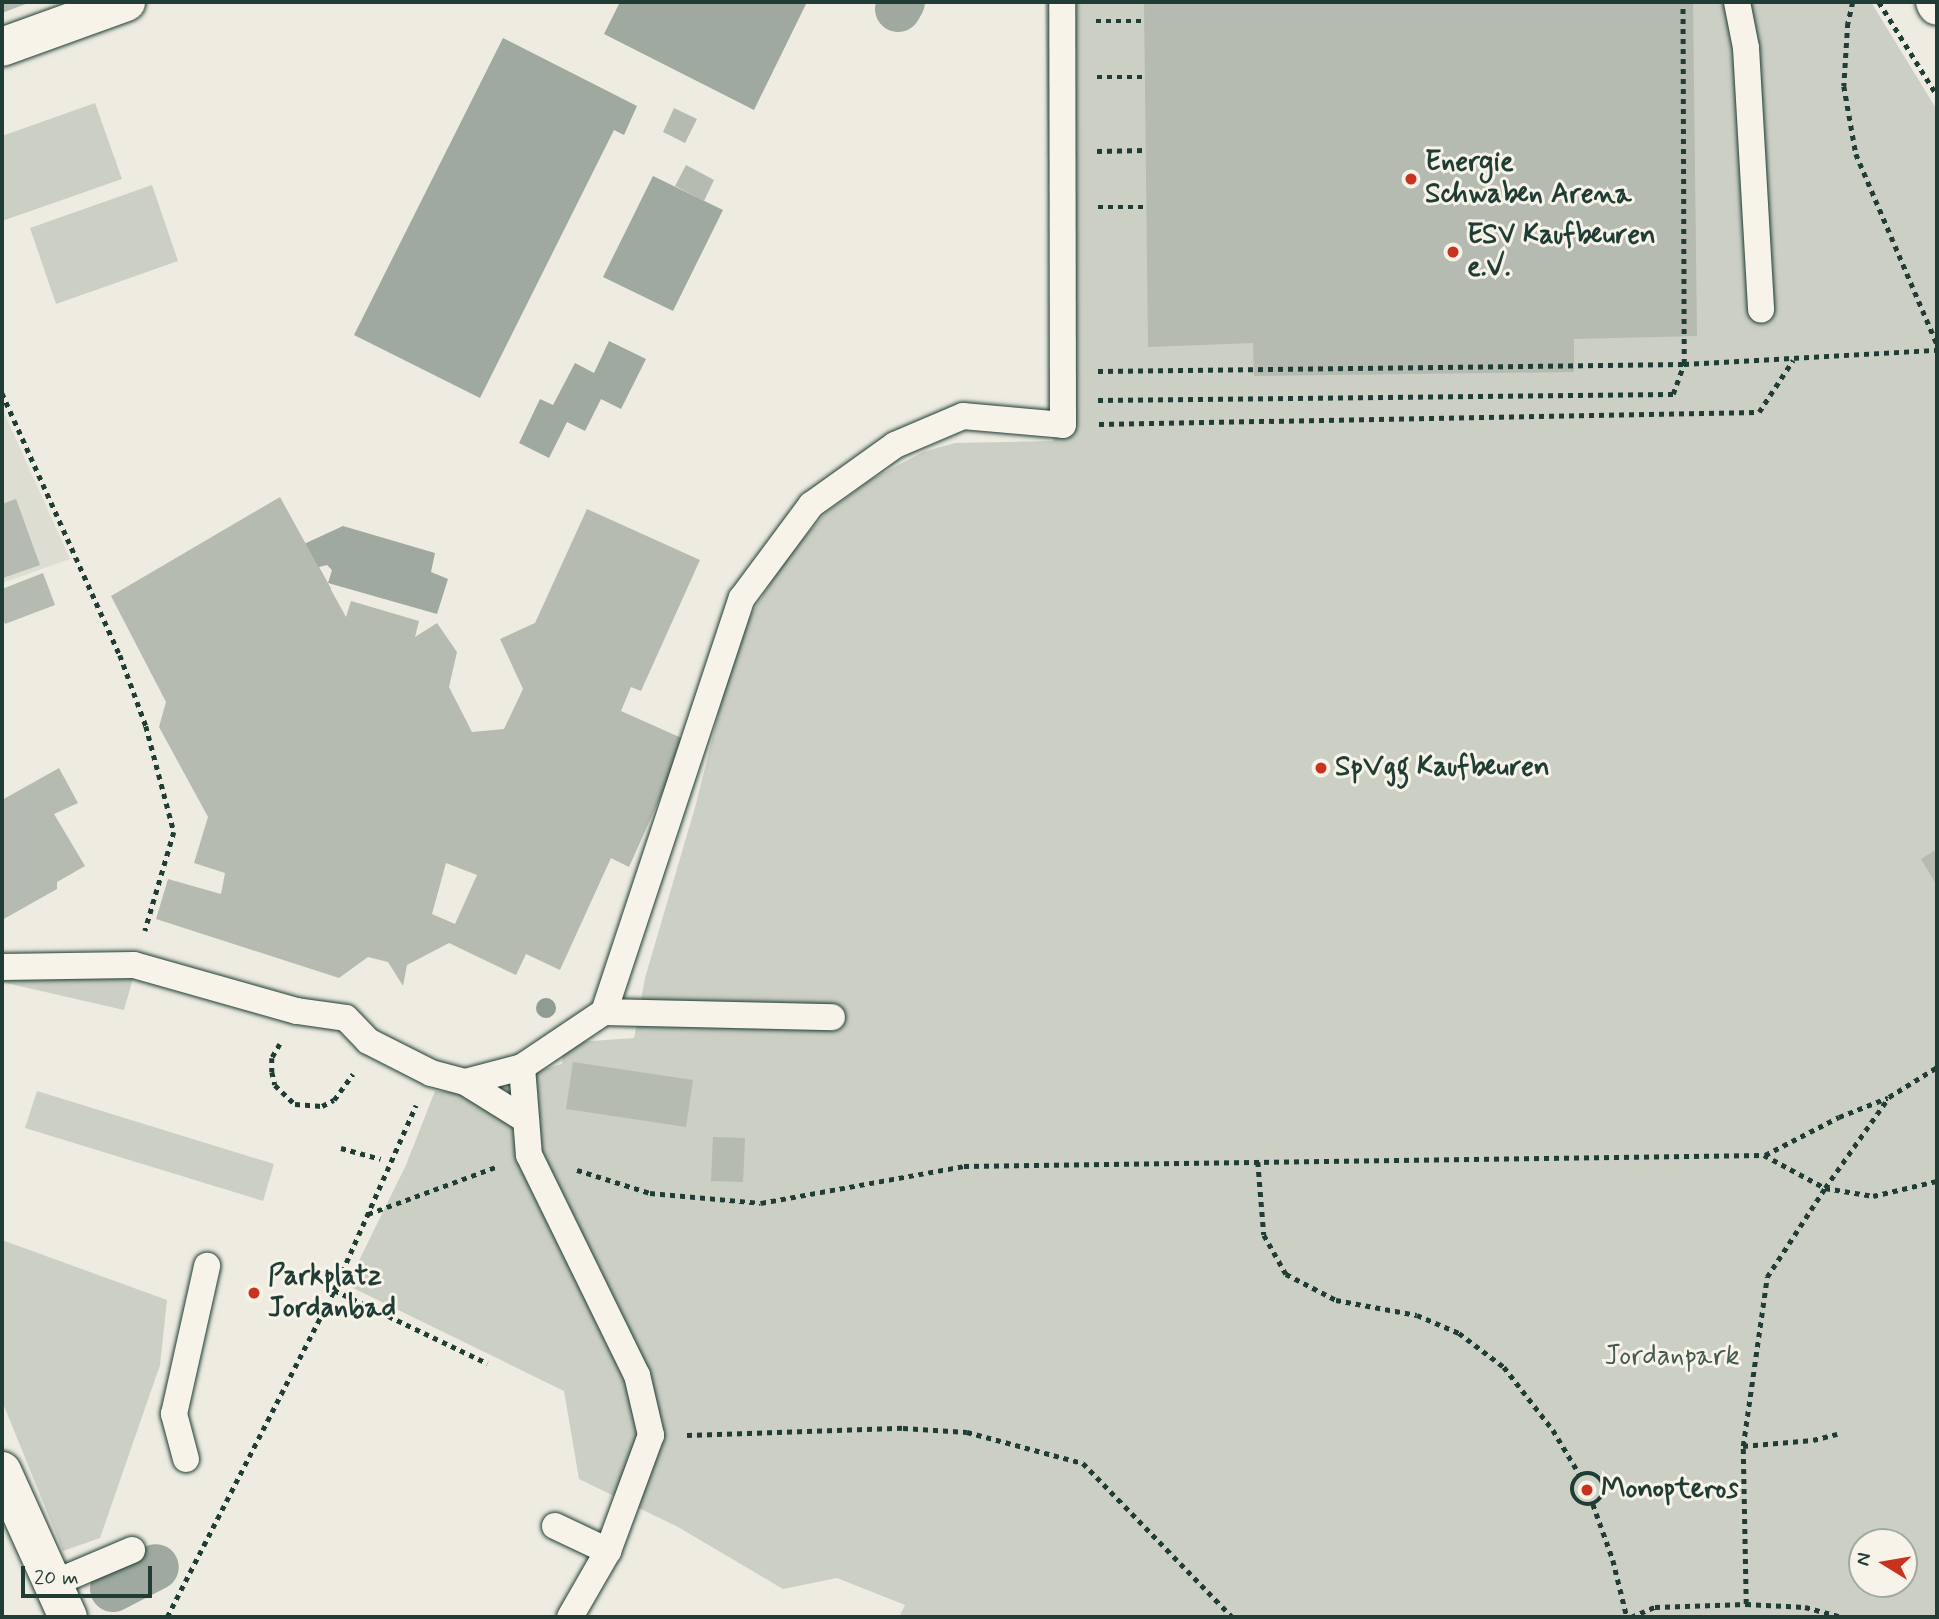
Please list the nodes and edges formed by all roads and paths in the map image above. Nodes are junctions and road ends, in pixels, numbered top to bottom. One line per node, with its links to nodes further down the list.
1 (126, 2): 9 (street)
2 (1062, 2): 24 (lane)
3 (1683, 2): 21 (path)
4 (1737, 2): 17 (lane)
5 (1853, 2): 18 (path)
6 (1879, 2): 12 (path)
7 (1092, 21): 8 (path)
8 (1144, 21)
9 (2, 47)
10 (1092, 77): 11 (path)
11 (1145, 77)
12 (1937, 95)
13 (1145, 150): 14 (path)
14 (1093, 151)
15 (1096, 207): 16 (path)
16 (1146, 207)
17 (1762, 310)
18 (1937, 344)
19 (1937, 350): 20 (path)
20 (1793, 360): 21 (path); 24 (path)
21 (1684, 365): 22 (path); 24 (path)
22 (1094, 371)
23 (2, 393): 25 (path)
24 (1063, 413): 27 (lane)
25 (134, 965): 26 (lane); 33 (lane)
26 (2, 967)
27 (604, 1012): 28 (lane); 30 (lane)
28 (832, 1017)
29 (287, 1036): 32 (path)
30 (522, 1067): 34 (lane); 36 (lane)
31 (1937, 1067): 35 (path)
32 (356, 1068)
33 (431, 1073): 34 (lane); 44 (path)
34 (465, 1082): 36 (lane)
35 (1889, 1097): 39 (path); 43 (path)
36 (526, 1120): 38 (lane)
37 (341, 1148): 40 (path)
38 (529, 1155): 41 (path); 44 (path); 49 (lane)
39 (1764, 1155): 41 (path); 43 (path)
40 (382, 1159)
41 (1258, 1162): 53 (path)
42 (1937, 1181): 43 (path)
43 (1825, 1188): 50 (path)
44 (368, 1214): 46 (path)
45 (207, 1266): 51 (lane)
46 (334, 1290): 47 (path); 60 (path)
47 (487, 1363)
48 (1837, 1434): 50 (path)
49 (651, 1435): 57 (lane); 62 (path)
50 (1743, 1446): 59 (path)
51 (186, 1459)
52 (2, 1471): 58 (street)
53 (1580, 1475): 54 (path); 54 (path)
54 (1593, 1504): 63 (path)
55 (555, 1526): 57 (lane)
56 (132, 1550): 58 (lane)
57 (608, 1550): 61 (lane)
58 (60, 1600)
59 (1746, 1604): 63 (path); 64 (path)
60 (167, 1617)
61 (570, 1617)
62 (1232, 1617)
63 (1629, 1617)
64 (1842, 1617)

